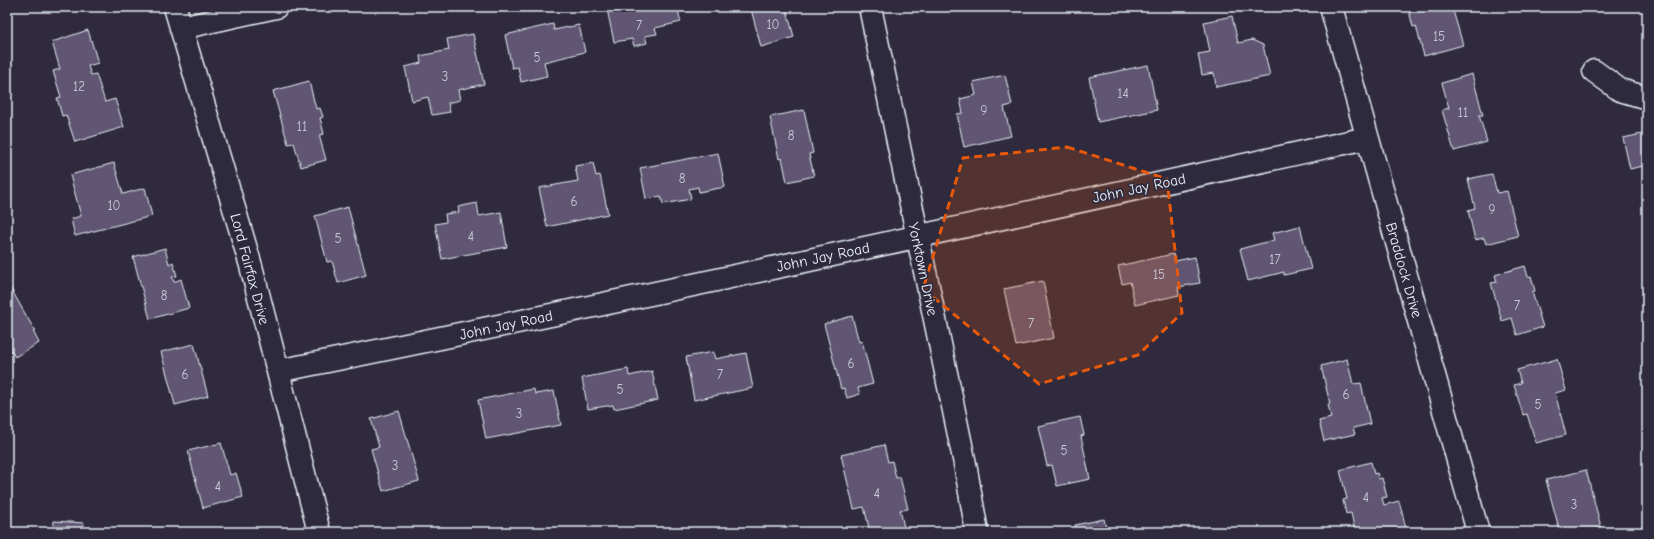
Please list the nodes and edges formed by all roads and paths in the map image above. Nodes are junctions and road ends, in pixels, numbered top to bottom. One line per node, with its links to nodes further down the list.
1 (175, 7): 5 (street, Lord Fairfax Drive)
2 (276, 7): 5 (street)
3 (870, 7): 9 (street, Yorktown Drive)
4 (1330, 7): 8 (street, Braddock Drive)
5 (181, 28): 10 (street, Lord Fairfax Drive)
6 (1594, 71): 7 (street)
7 (1647, 98)
8 (1367, 138): 9 (street, John Jay Road); 13 (street, Braddock Drive)
9 (916, 237): 10 (street, John Jay Road); 12 (street, Yorktown Drive)
10 (278, 371): 11 (street, Lord Fairfax Drive)
11 (319, 532)
12 (977, 532)
13 (1478, 532)

